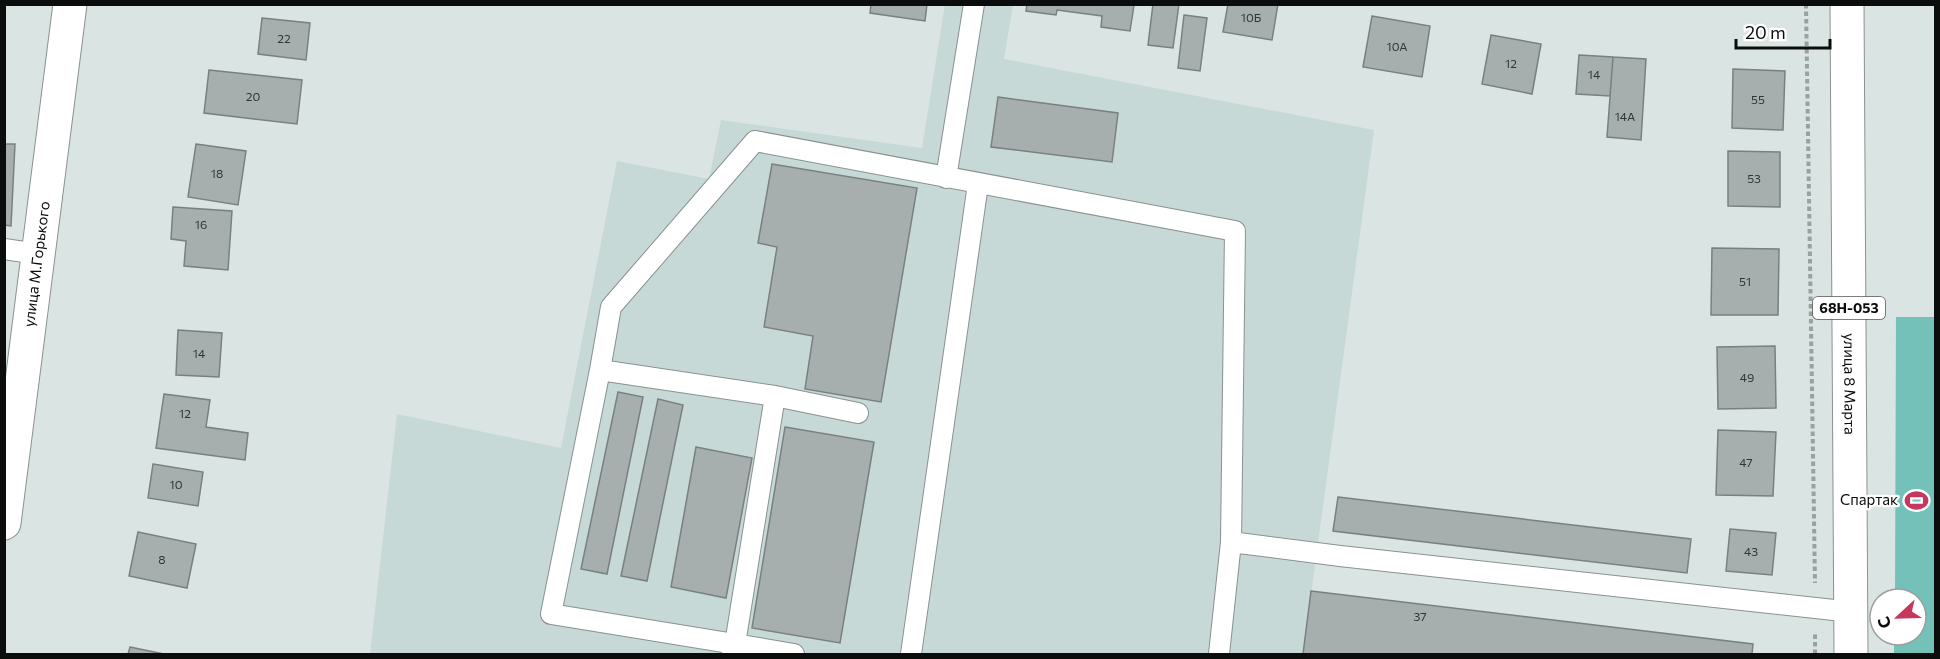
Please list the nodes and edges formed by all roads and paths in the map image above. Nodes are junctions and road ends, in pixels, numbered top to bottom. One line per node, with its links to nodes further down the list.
1 (70, 4): 8 (main road, улица М.Горького)
2 (974, 4): 5 (lane)
3 (1806, 4): 14 (path)
4 (1846, 4): 15 (main road, улица 8 Марта / 68Н-053)
5 (946, 178): 6 (lane); 9 (lane)
6 (978, 184): 13 (lane); 18 (lane)
7 (4, 249): 8 (lane)
8 (38, 254): 12 (main road, улица М.Горького)
9 (600, 370): 10 (lane); 16 (lane)
10 (775, 396): 11 (lane); 16 (lane)
11 (858, 413)
12 (4, 523)
13 (1231, 542): 15 (lane); 19 (lane)
14 (1815, 584)
15 (1852, 612): 20 (main road, улица 8 Марта / 68Н-053)
16 (734, 649): 17 (lane)
17 (794, 654)
18 (912, 654)
19 (1219, 654)
20 (1851, 654)

